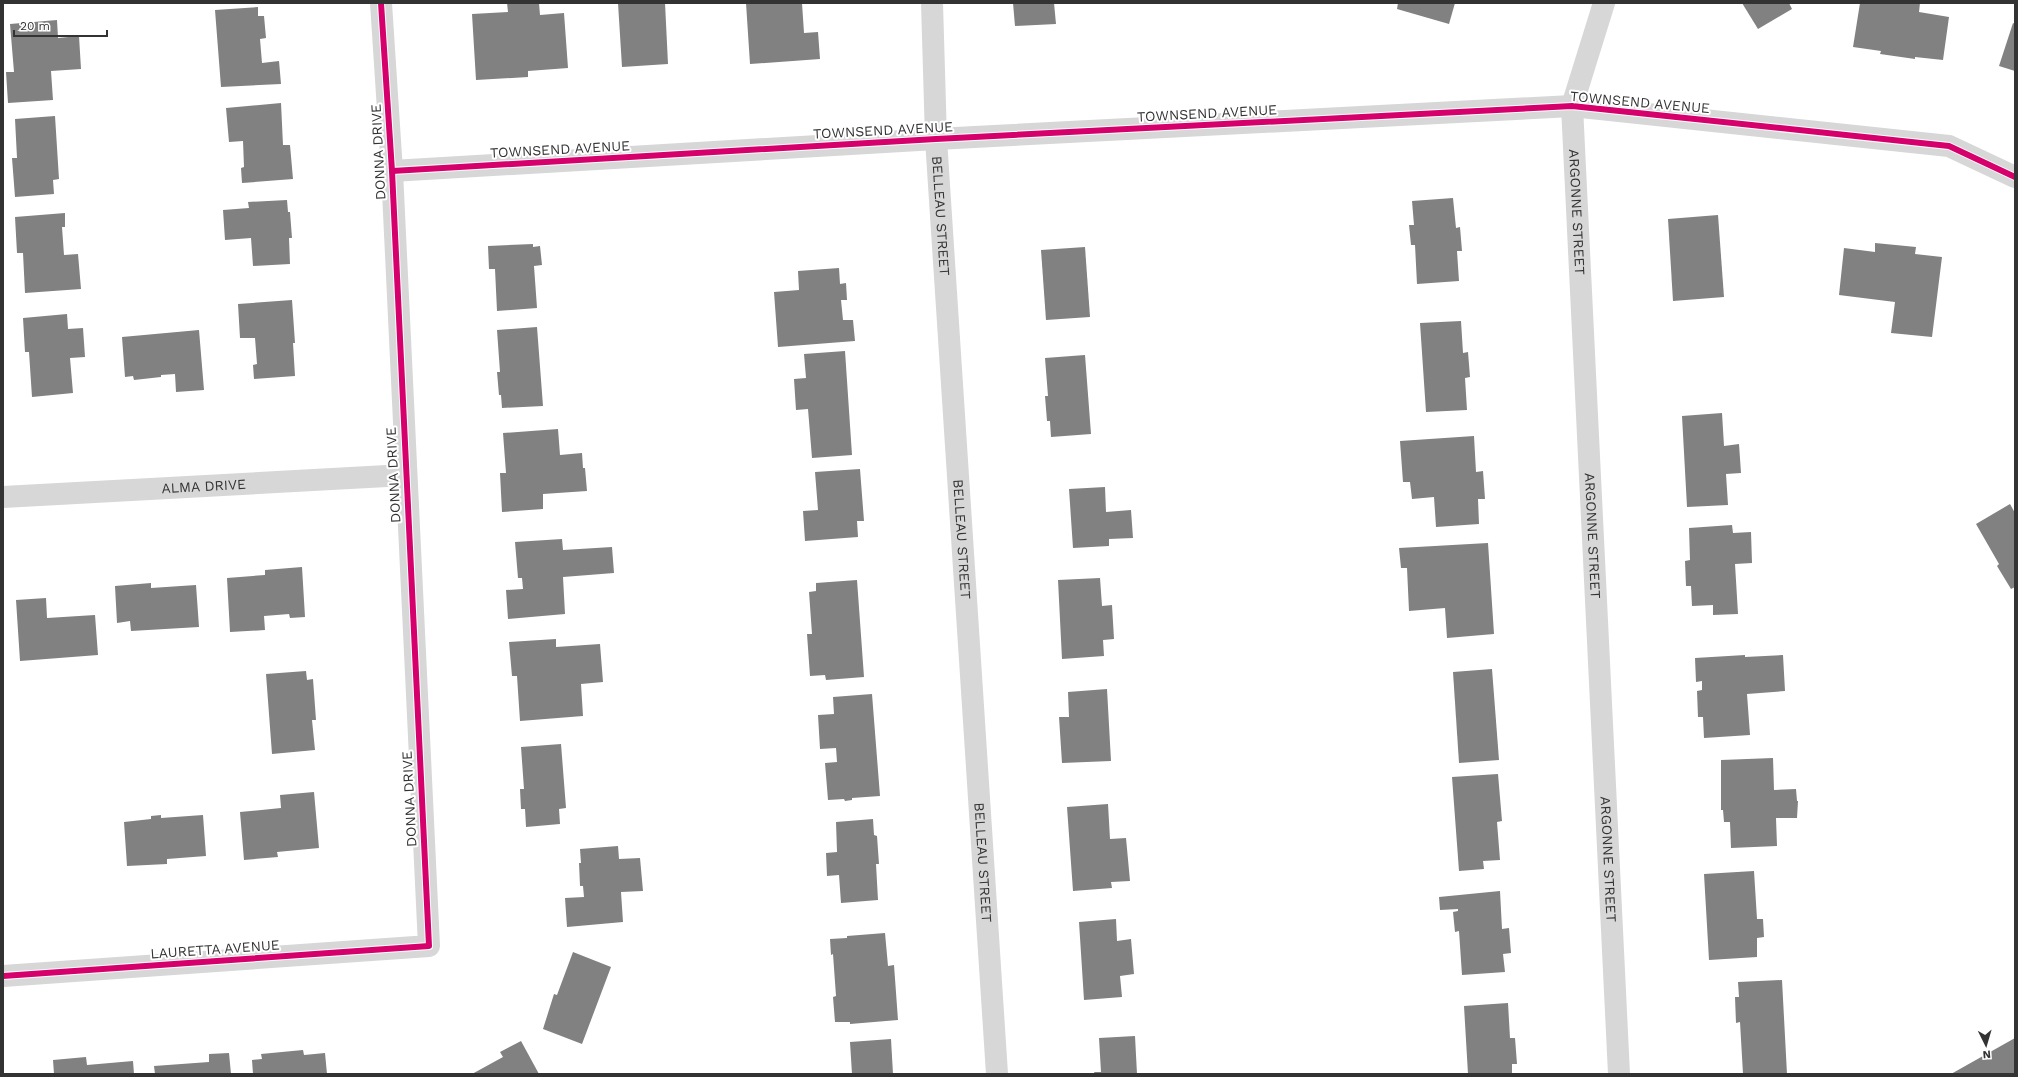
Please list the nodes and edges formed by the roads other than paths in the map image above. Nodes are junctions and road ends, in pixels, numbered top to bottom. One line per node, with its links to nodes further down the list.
1 (381, 3): 6 (street, DONNA DRIVE)
2 (932, 3): 5 (street, BELLEAU STREET)
3 (1604, 3): 4 (street, ARGONNE STREET)
4 (1572, 106): 5 (street, TOWNSEND AVENUE); 7 (street, TOWNSEND AVENUE); 13 (street, ARGONNE STREET)
5 (936, 139): 6 (street, TOWNSEND AVENUE); 12 (street, BELLEAU STREET)
6 (392, 171): 8 (street, DONNA DRIVE)
7 (2015, 177)
8 (405, 475): 9 (street, ALMA DRIVE); 10 (street, DONNA DRIVE)
9 (3, 497)
10 (429, 946): 11 (street, LAURETTA AVENUE)
11 (3, 976)
12 (997, 1074)
13 (1619, 1074)

